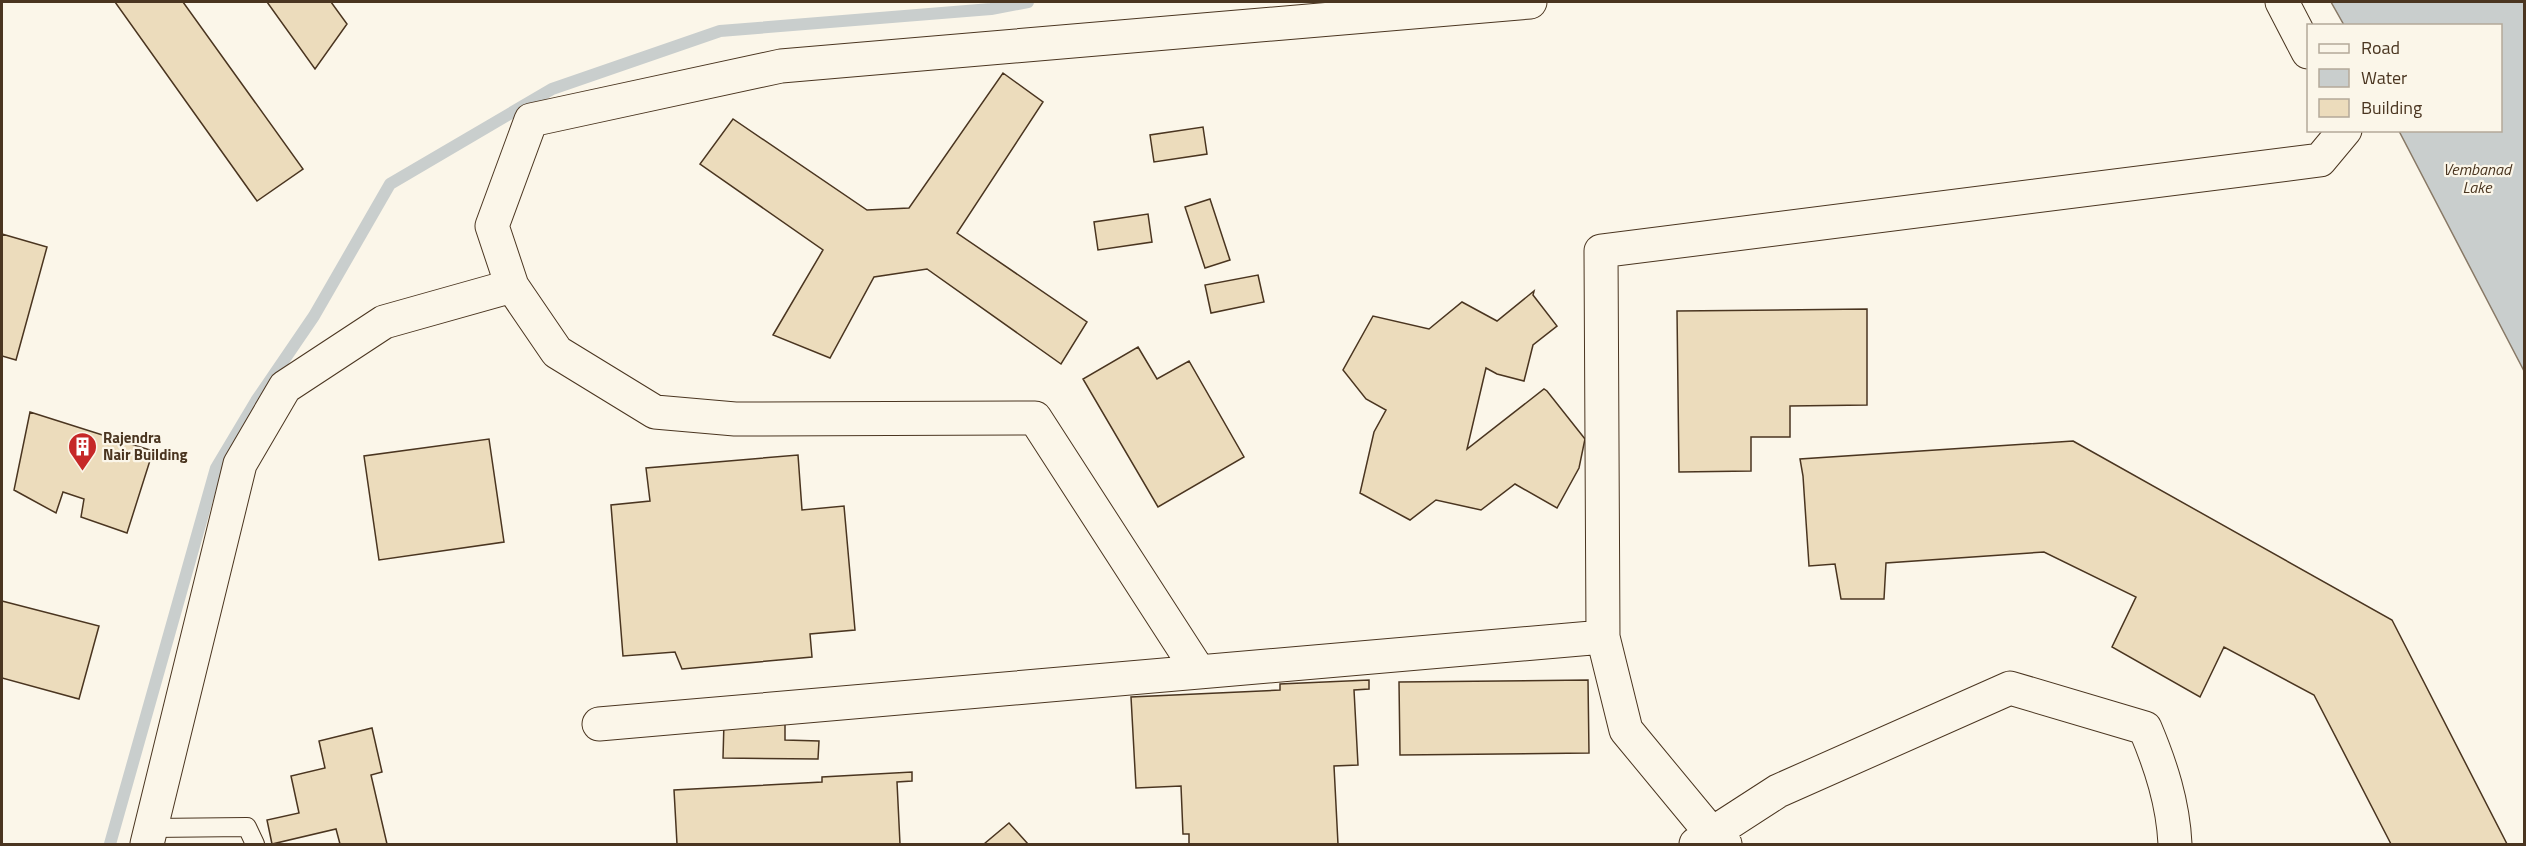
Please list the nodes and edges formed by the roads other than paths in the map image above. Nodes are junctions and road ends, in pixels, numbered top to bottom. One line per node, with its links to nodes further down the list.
1 (1530, 2): 5 (street)
2 (2282, 2): 3 (street)
3 (2307, 50)
4 (2343, 132): 6 (street)
5 (512, 286): 7 (street); 9 (street)
6 (1603, 636): 7 (street); 10 (street)
7 (1199, 672): 8 (street)
8 (599, 724)
9 (149, 836): 11 (lane)
10 (1711, 841): 12 (street)
11 (255, 844)
12 (2175, 844)

